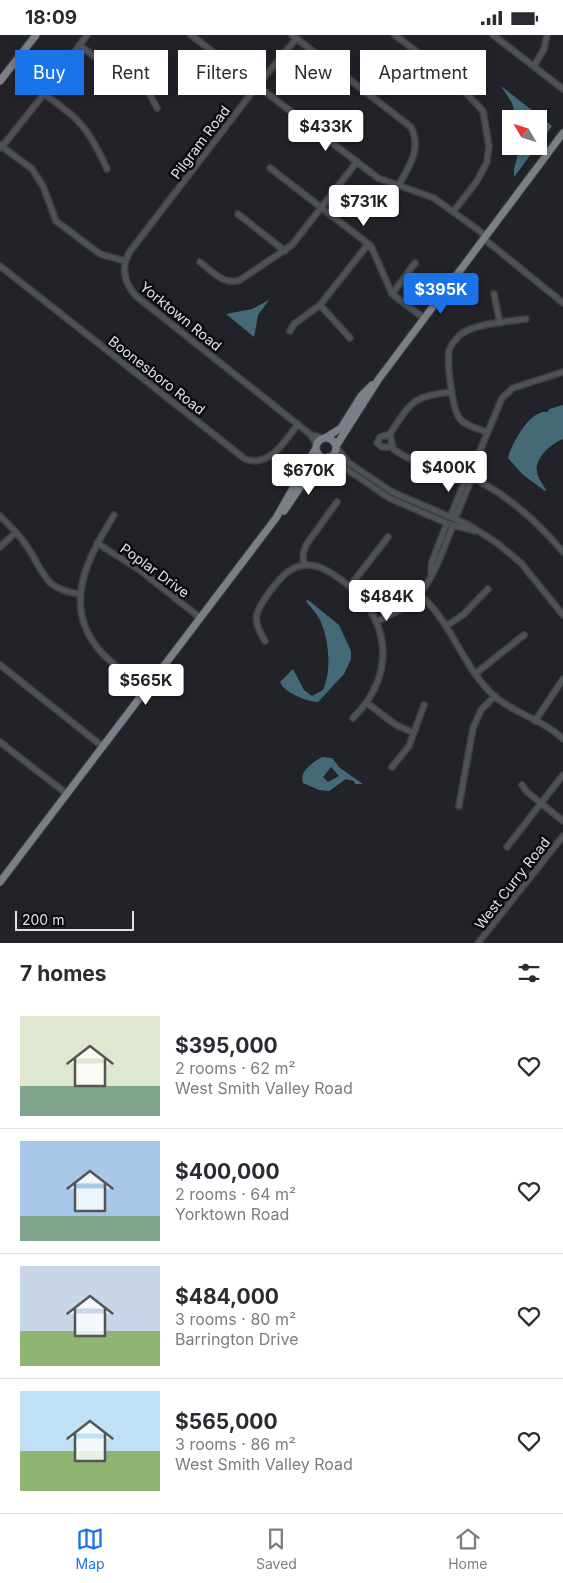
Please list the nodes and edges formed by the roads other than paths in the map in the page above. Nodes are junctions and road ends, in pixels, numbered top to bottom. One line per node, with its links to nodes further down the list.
1 (36, 35): 14 (main road)
2 (87, 35): 9 (street)
3 (190, 35): 11 (street)
4 (292, 35): 8 (street)
5 (395, 35): 28 (street)
6 (493, 35): 12 (street)
7 (547, 35): 12 (street)
8 (296, 39): 13 (street, Pilgram Road); 26 (street)
9 (79, 45): 10 (street); 20 (street)
10 (75, 50)
11 (210, 50)
12 (534, 66): 15 (street)
13 (266, 75)
14 (0, 81)
15 (563, 89)
16 (266, 93): 23 (street)
17 (43, 95): 22 (street)
18 (45, 95): 25 (street)
19 (250, 95): 33 (street, Pilgram Road)
20 (157, 108)
21 (563, 133): 30 (main road)
22 (1, 147): 33 (street)
23 (356, 163): 26 (street); 27 (street)
24 (270, 168): 27 (street)
25 (107, 169)
26 (398, 186): 28 (street)
27 (322, 207): 31 (street); 32 (street)
28 (453, 212): 30 (street)
29 (238, 214): 32 (street)
30 (484, 236): 39 (street); 41 (main road)
31 (371, 246): 37 (street); 40 (street)
32 (285, 251): 34 (street)
33 (126, 261): 49 (street, Yorktown Road)
34 (200, 262)
35 (415, 263): 37 (street)
36 (0, 266): 49 (street, Boonesboro Road)
37 (392, 294): 41 (street)
38 (494, 294): 43 (street)
39 (563, 303)
40 (320, 305): 44 (street); 45 (street)
41 (425, 319): 47 (main road)
42 (526, 319): 43 (street)
43 (500, 323): 48 (street)
44 (290, 331)
45 (350, 338)
46 (563, 372): 50 (street)
47 (378, 380): 53 (main road); 55 (main road)
48 (452, 392): 50 (street); 51 (street)
49 (298, 424): 52 (street, Yorktown Road)
50 (487, 432): 58 (street)
51 (390, 434): 56 (street); 56 (street)
52 (311, 435): 53 (street, Yorktown Road); 54 (street, Yorktown Road)
53 (324, 438): 54 (main road); 55 (main road)
54 (317, 447): 57 (main road); 62 (main road)
55 (336, 447): 57 (main road); 63 (street)
56 (392, 448): 58 (street)
57 (329, 457): 62 (main road); 64 (street)
58 (469, 477): 63 (street); 69 (street)
59 (337, 502): 70 (street)
60 (114, 515): 67 (street)
61 (0, 516): 65 (street)
62 (276, 518): 77 (main road)
63 (453, 520): 64 (street); 71 (street); 76 (street)
64 (447, 523): 71 (street)
65 (16, 533): 68 (street); 74 (street)
66 (388, 537): 72 (street)
67 (97, 543): 74 (street); 77 (street, Poplar Drive)
68 (0, 547)
69 (563, 552)
70 (304, 565): 72 (street); 81 (street)
71 (430, 574): 75 (street)
72 (350, 586): 78 (street)
73 (488, 589): 79 (street)
74 (80, 594): 85 (street)
75 (419, 595): 78 (street); 79 (street)
76 (563, 615)
77 (200, 617): 85 (main road)
78 (376, 622): 87 (street)
79 (446, 626): 83 (street)
80 (524, 635): 83 (street)
81 (265, 641)
82 (0, 665): 94 (street)
83 (475, 674): 86 (street)
84 (563, 679): 90 (street)
85 (146, 689): 94 (main road)
86 (495, 696): 90 (street); 100 (street)
87 (367, 703): 89 (street); 91 (street)
88 (424, 705): 91 (street)
89 (353, 718)
90 (535, 721): 92 (street)
91 (414, 733): 95 (street)
92 (563, 739)
93 (0, 742): 98 (street)
94 (102, 746): 98 (main road)
95 (392, 767)
96 (563, 775): 99 (street)
97 (522, 785): 99 (street)
98 (67, 793): 104 (main road)
99 (540, 803): 101 (street); 103 (street)
100 (459, 806)
101 (563, 821)
102 (563, 837): 105 (street, West Curry Road)
103 (507, 847)
104 (0, 881)
105 (478, 943)

